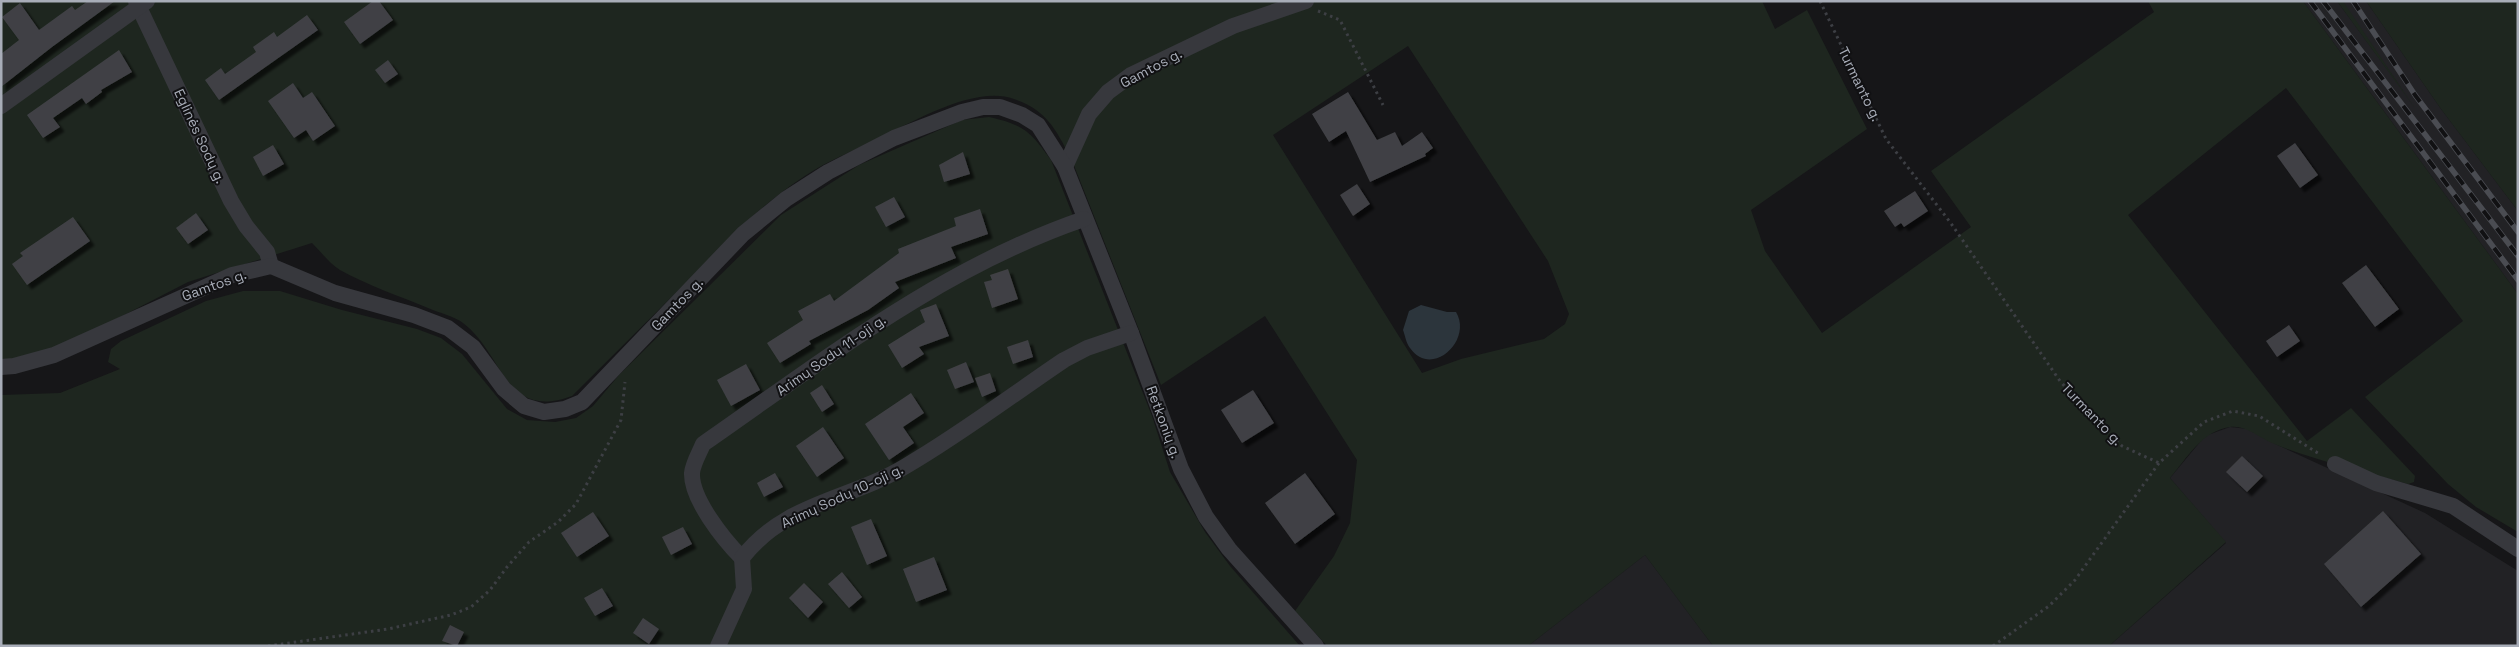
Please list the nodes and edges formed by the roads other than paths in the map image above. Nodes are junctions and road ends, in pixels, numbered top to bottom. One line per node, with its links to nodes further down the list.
1 (140, 3): 3 (street); 6 (street, Eglinės Sodų g.)
2 (1302, 3): 4 (street, Gamtos g.)
3 (1, 106)
4 (1065, 166): 5 (street, Retkonių g.); 6 (street, Gamtos g.)
5 (1084, 219): 7 (street, Retkonių g.); 11 (street, Arimų Sodų 11-oji g.)
6 (271, 266): 8 (street, Gamtos g.)
7 (1131, 333): 11 (street, Arimų Sodų 10-oji g.); 13 (street, Retkonių g.)
8 (1, 367)
9 (2335, 464): 10 (street)
10 (2518, 550)
11 (742, 558): 12 (street)
12 (718, 646)
13 (1316, 646)

